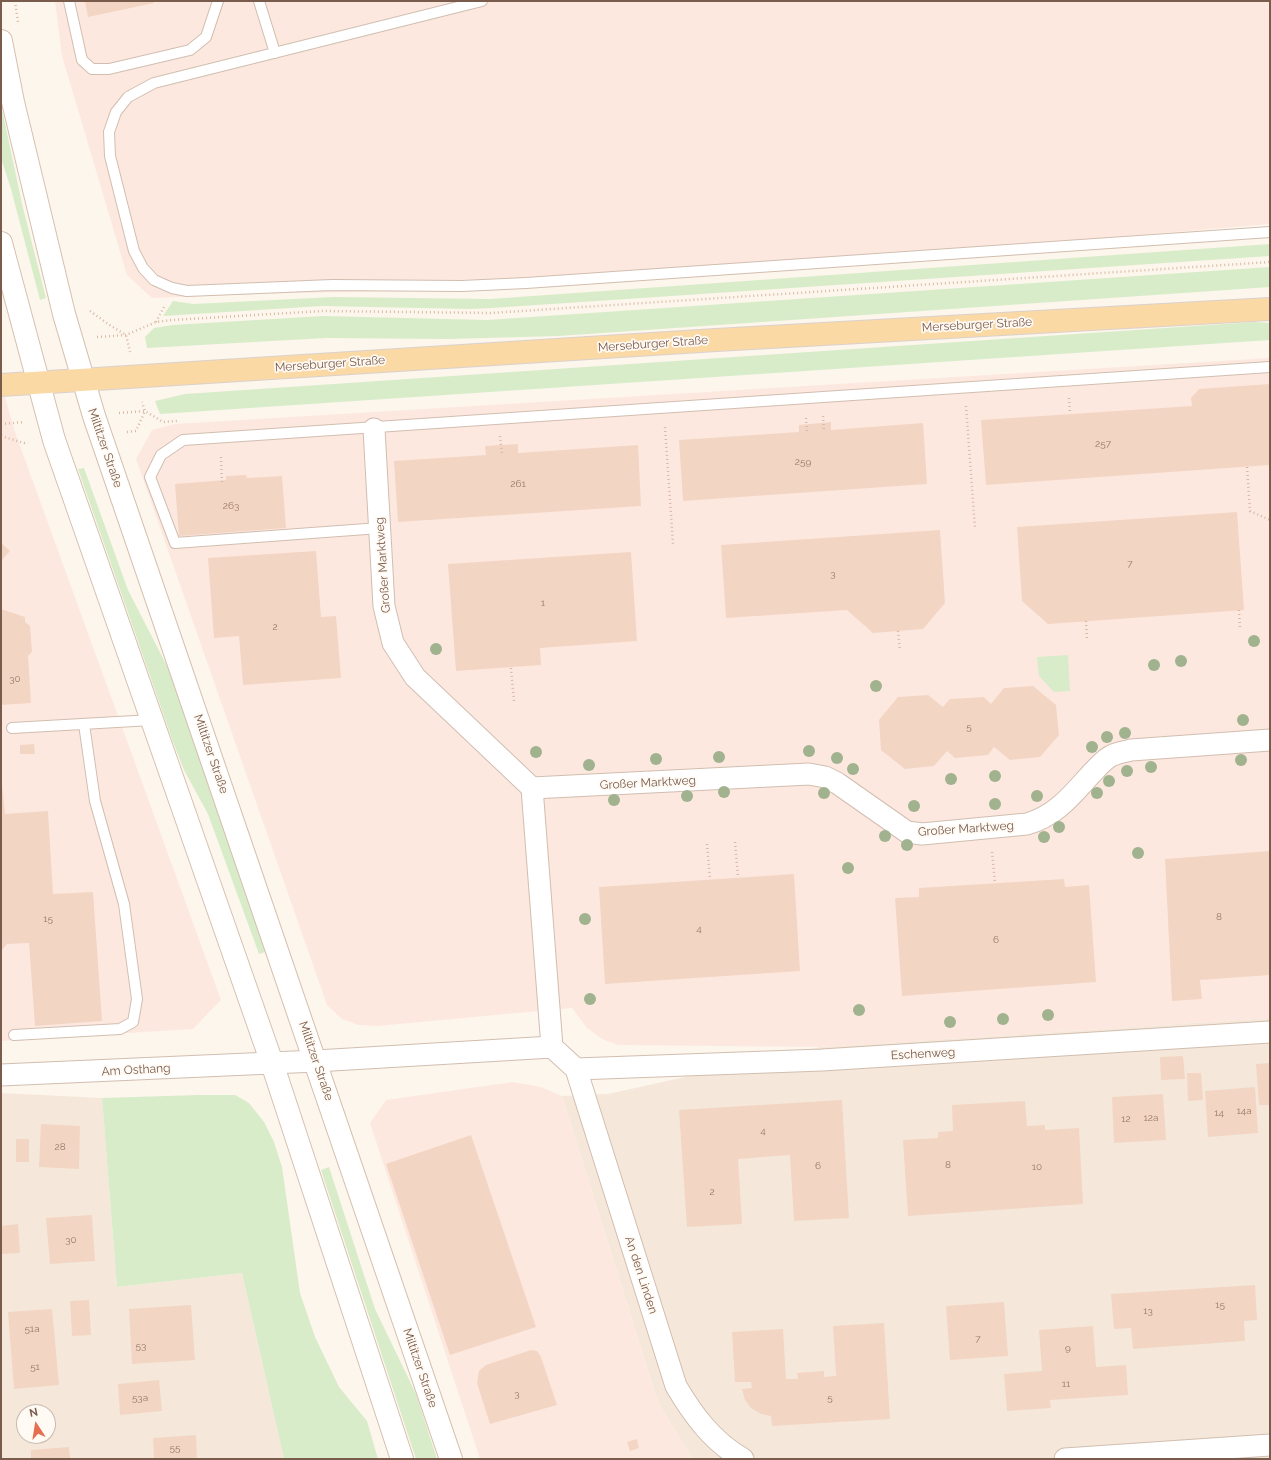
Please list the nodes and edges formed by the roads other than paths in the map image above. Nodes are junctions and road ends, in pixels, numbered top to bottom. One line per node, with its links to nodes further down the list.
1 (69, 1): 2 (lane)
2 (218, 1)
3 (259, 1): 6 (lane)
4 (482, 1): 6 (lane)
5 (1, 41): 11 (street, Miltitzer Straße)
6 (275, 53): 7 (lane)
7 (1270, 232)
8 (1, 243): 12 (street)
9 (1270, 309): 11 (main road, Merseburger Straße)
10 (1270, 367): 14 (lane)
11 (82, 380): 12 (main road, Merseburger Straße); 24 (street, Miltitzer Straße)
12 (37, 382): 13 (main road, Merseburger Straße); 16 (street)
13 (1, 384)
14 (374, 428): 15 (street, Großer Marktweg); 15 (lane)
15 (380, 528): 20 (street, Großer Marktweg)
16 (152, 720): 17 (lane); 25 (street)
17 (84, 724): 18 (lane); 22 (lane)
18 (12, 728)
19 (1270, 740): 20 (street, Großer Marktweg)
20 (532, 788): 23 (street)
21 (1270, 1032): 26 (street, Eschenweg)
22 (14, 1034)
23 (552, 1047): 24 (street, Am Osthang); 26 (street)
24 (316, 1061): 25 (street, Am Osthang); 30 (street, Miltitzer Straße)
25 (272, 1063): 27 (street, Am Osthang); 29 (street)
26 (576, 1069): 31 (street, An den Linden)
27 (1, 1075)
28 (1270, 1445): 32 (street)
29 (402, 1459)
30 (451, 1459)
31 (743, 1459)
32 (1065, 1459)

